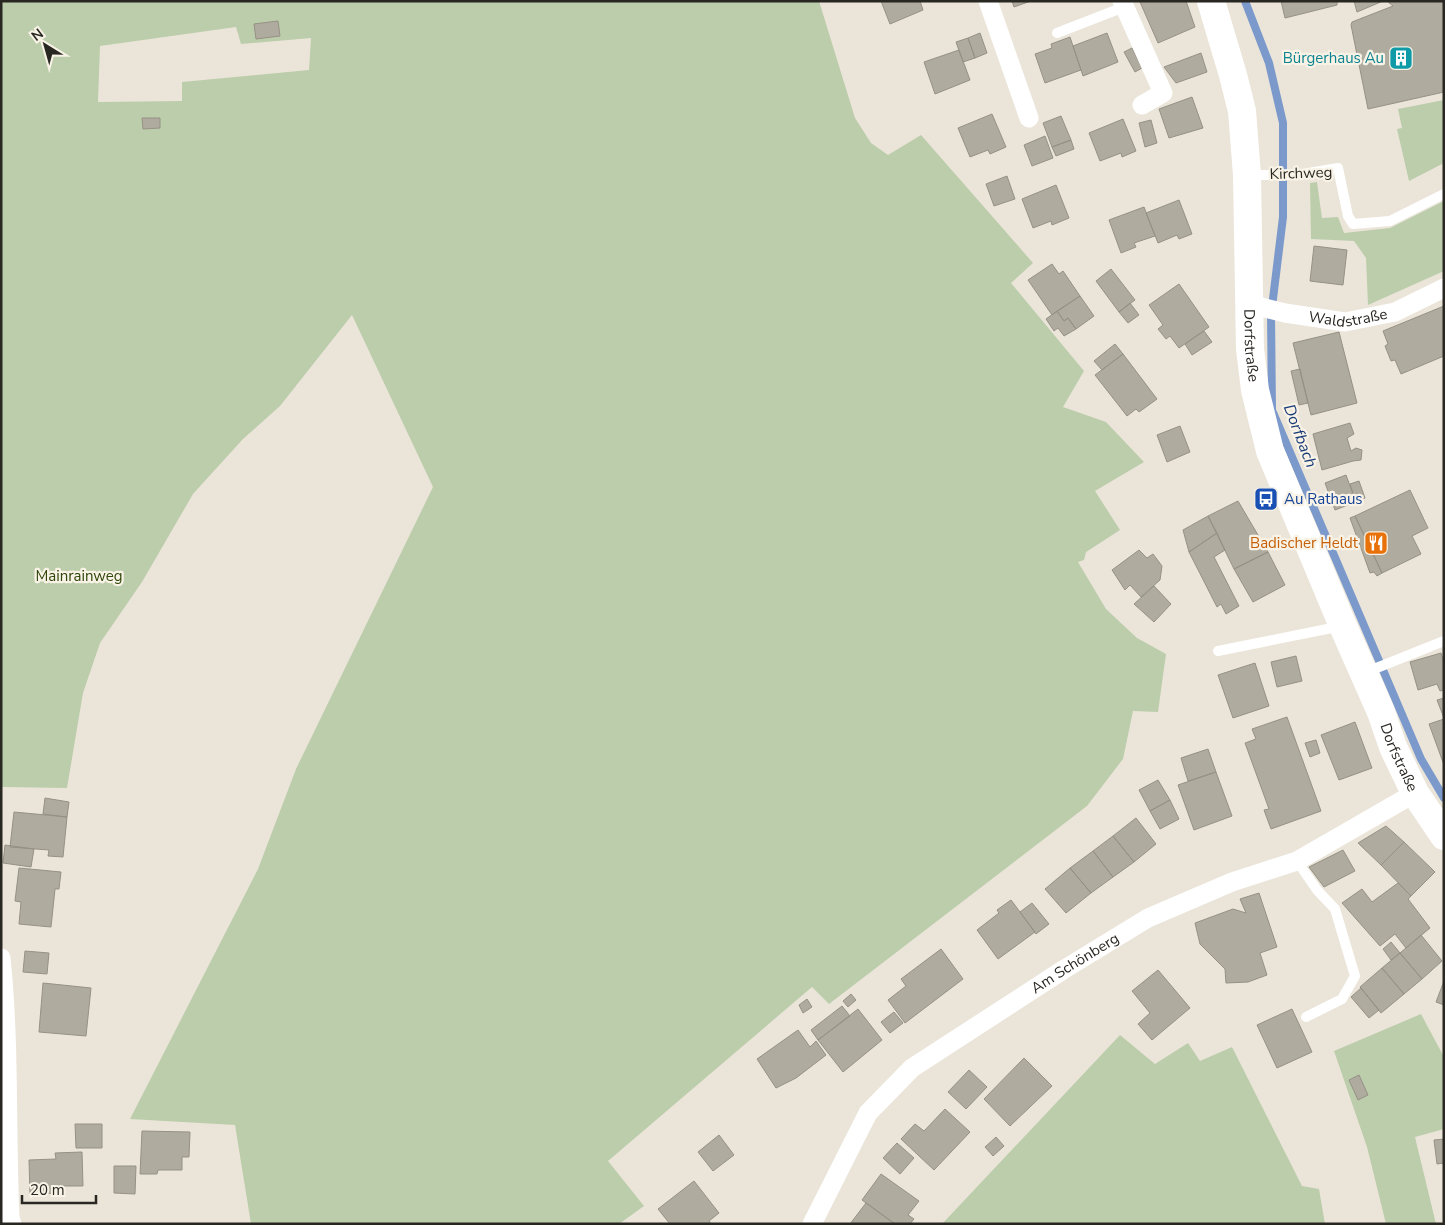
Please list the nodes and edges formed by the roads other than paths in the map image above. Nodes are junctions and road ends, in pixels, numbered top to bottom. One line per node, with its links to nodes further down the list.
1 (988, 1): 6 (street)
2 (1211, 1): 7 (main road, Dorfstraße)
3 (1123, 4): 4 (lane); 5 (street)
4 (1057, 33)
5 (1142, 105)
6 (1029, 118)
7 (1259, 174): 8 (lane, Kirchweg); 10 (main road, Dorfstraße)
8 (1444, 194)
9 (1444, 288): 10 (street, Waldstraße)
10 (1255, 306): 11 (main road, Dorfstraße)
11 (1342, 626): 13 (lane); 14 (main road, Dorfstraße)
12 (1444, 640): 14 (lane)
13 (1218, 651)
14 (1368, 671): 15 (main road, Dorfstraße)
15 (1415, 793): 16 (main road, Dorfstraße); 17 (street, Am Schönberg)
16 (1444, 836)
17 (1298, 861): 19 (lane); 21 (street, Am Schönberg)
18 (1, 958): 20 (street)
19 (1306, 1017)
20 (12, 1224)
21 (812, 1224)

